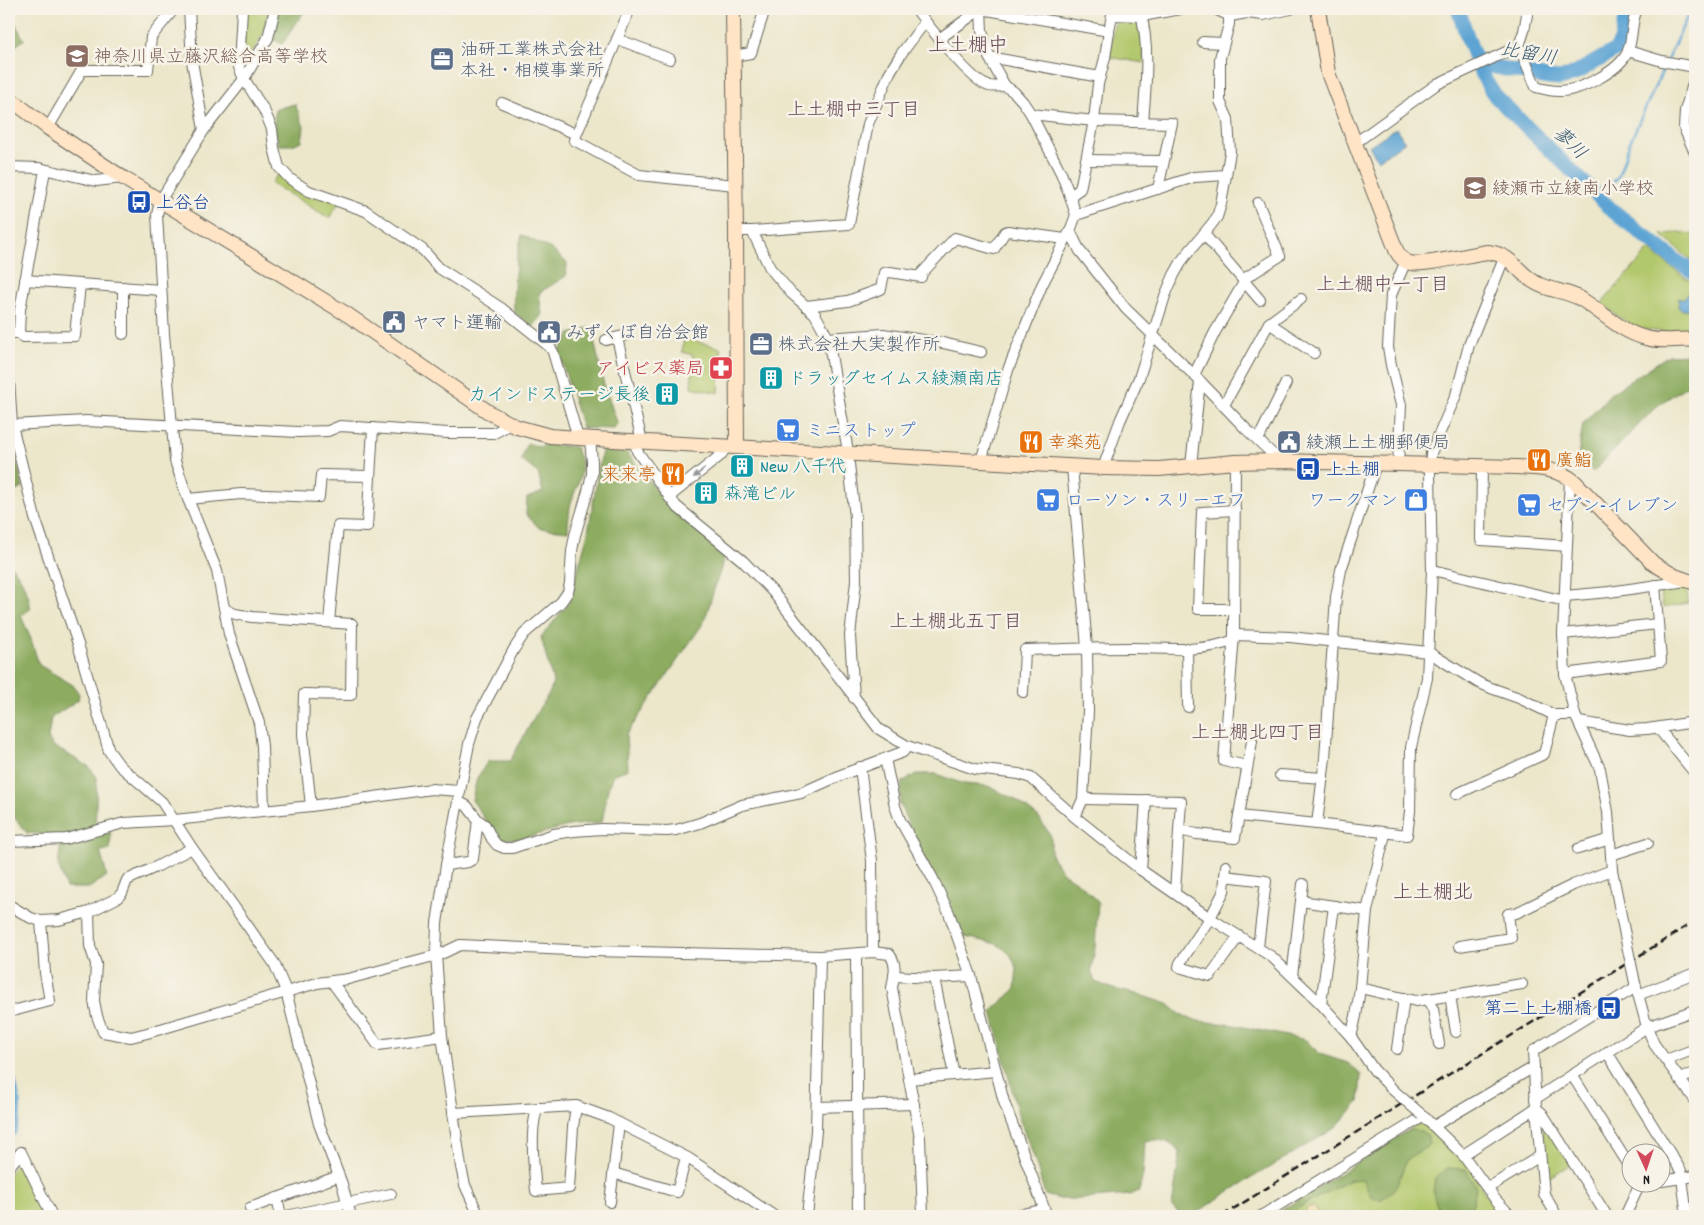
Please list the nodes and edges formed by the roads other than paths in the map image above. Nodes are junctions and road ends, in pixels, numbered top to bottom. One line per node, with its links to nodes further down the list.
1 (174, 9): 40 (street)
2 (189, 9): 41 (street)
3 (242, 9): 33 (street)
4 (275, 9): 33 (street)
5 (630, 9): 21 (street)
6 (733, 9): 27 (street)
7 (765, 9): 27 (street)
8 (916, 9): 19 (street)
9 (981, 9): 16 (street); 22 (street); 28 (street)
10 (1180, 9): 17 (street)
11 (1215, 9): 18 (street)
12 (1291, 9): 18 (street)
13 (1318, 9): 43 (street)
14 (1528, 9): 25 (street)
15 (1637, 9): 26 (street)
16 (1017, 12): 20 (street)
17 (1141, 12): 20 (street); 39 (street)
18 (1229, 12): 24 (street)
19 (925, 22): 22 (street); 58 (street)
20 (1109, 32): 31 (street)
21 (617, 39): 29 (street); 42 (street)
22 (939, 39): 34 (street)
23 (1203, 42): 24 (street)
24 (1224, 43): 49 (street)
25 (1519, 46): 26 (street); 43 (street)
26 (1628, 51): 30 (street)
27 (733, 56): 51 (street)
28 (990, 57): 31 (street); 34 (street)
29 (670, 59)
30 (1695, 67)
31 (1100, 77): 38 (street)
32 (1695, 77): 44 (street)
33 (244, 79): 41 (street); 88 (street)
34 (1005, 86): 37 (street)
35 (9, 98): 40 (street)
36 (502, 104): 42 (street)
37 (1031, 114): 38 (street); 53 (street)
38 (1094, 121): 39 (street); 45 (street)
39 (1143, 122): 46 (street)
40 (48, 128): 50 (street)
41 (204, 130): 54 (street)
42 (576, 134): 51 (street)
43 (1355, 143): 62 (street)
44 (1695, 153)
45 (1086, 160): 46 (street); 53 (street)
46 (1163, 162): 52 (street)
47 (9, 167): 48 (street)
48 (45, 170): 50 (street); 63 (street)
49 (1226, 175): 52 (street); 59 (street)
50 (123, 178): 54 (street)
51 (735, 185): 57 (street)
52 (1158, 189): 56 (street)
53 (1070, 196): 56 (street)
54 (160, 201): 67 (street); 85 (street)
55 (1258, 203): 64 (street)
56 (1076, 214): 60 (street)
57 (736, 231): 58 (street); 91 (street)
58 (752, 231): 70 (street)
59 (1204, 234): 64 (street); 74 (street)
60 (1068, 235): 70 (street); 74 (street); 93 (street)
61 (1505, 256): 62 (street); 77 (street); 98 (street)
62 (1406, 261): 97 (street)
63 (25, 280): 65 (street); 72 (street)
64 (1245, 281): 69 (street); 80 (street)
65 (80, 284): 66 (street); 72 (street)
66 (122, 287): 67 (street); 73 (street)
67 (161, 290): 84 (street)
68 (1301, 299): 71 (street)
69 (1260, 300)
70 (806, 306): 75 (street)
71 (1269, 322): 79 (street); 83 (street)
72 (14, 333)
73 (123, 334)
74 (1153, 336): 80 (street); 102 (street)
75 (828, 338): 78 (street); 92 (street)
76 (606, 340): 90 (street)
77 (1695, 340)
78 (981, 352)
79 (1314, 353)
80 (1197, 378): 83 (street); 100 (street)
81 (9, 379): 86 (street)
82 (1286, 383): 89 (street)
83 (1224, 405): 89 (street)
84 (172, 424): 86 (street); 87 (street); 106 (street)
85 (511, 424): 87 (street); 88 (street)
86 (12, 425): 147 (street)
87 (373, 428): 103 (street)
88 (584, 438): 90 (street); 140 (street)
89 (1258, 440): 94 (street)
90 (638, 441): 91 (street); 105 (street)
91 (732, 447): 92 (street); 105 (street, one-way to 105)
92 (848, 453): 93 (street); 125 (street)
93 (981, 461): 99 (street)
94 (1280, 461): 95 (street); 96 (street)
95 (1235, 462): 100 (street); 107 (street)
96 (1376, 464): 97 (street); 119 (street)
97 (1398, 464): 98 (street)
98 (1430, 465): 101 (street); 109 (street)
99 (1072, 466): 102 (street); 120 (street)
100 (1191, 466): 102 (street)
101 (1482, 466): 104 (street); 108 (street)
102 (1103, 468)
103 (370, 476): 106 (street); 115 (street)
104 (1570, 478): 108 (street); 110 (street)
105 (669, 496): 125 (street)
106 (188, 499): 114 (street)
107 (1235, 510): 113 (street); 113 (street)
108 (1567, 546): 112 (street)
109 (1432, 570): 112 (street); 122 (street)
110 (1692, 582): 111 (street)
111 (1655, 585): 112 (street); 116 (street)
112 (1565, 598): 117 (street)
113 (1234, 609): 118 (street)
114 (225, 610): 115 (street); 144 (street)
115 (329, 622): 143 (street)
116 (1658, 624): 117 (street); 123 (street)
117 (1563, 634): 123 (street)
118 (1234, 638): 119 (street); 121 (street); 134 (street)
119 (1332, 640): 122 (street); 138 (street)
120 (1087, 648): 121 (street); 124 (street); 141 (street)
121 (1187, 648): 126 (street)
122 (1428, 652): 127 (street); 151 (street)
123 (1565, 674): 128 (street)
124 (1023, 692)
125 (855, 699): 132 (street)
126 (1188, 706)
127 (1554, 715): 128 (street); 139 (street)
128 (1577, 718): 129 (street); 152 (street)
129 (1658, 728): 130 (street); 136 (street)
130 (1695, 728)
131 (1252, 741): 134 (street)
132 (907, 746): 133 (street); 146 (street)
133 (884, 758): 135 (street); 179 (street)
134 (1247, 766): 145 (street)
135 (860, 767): 148 (street); 173 (street)
136 (1693, 771)
137 (1280, 775): 138 (street)
138 (1323, 778): 149 (street)
139 (1457, 794)
140 (459, 796): 143 (street); 148 (street); 158 (street)
141 (1083, 799): 142 (street); 146 (street)
142 (1146, 800): 150 (street); 159 (street)
143 (311, 806): 144 (street)
144 (264, 810): 147 (street)
145 (1239, 816): 149 (street); 150 (street)
146 (1075, 817): 159 (street)
147 (174, 820): 153 (street); 155 (street)
148 (478, 820): 158 (street)
149 (1317, 824): 151 (street)
150 (1179, 830): 162 (street)
151 (1385, 834): 166 (street)
152 (1610, 839): 156 (street); 157 (street)
153 (9, 841)
154 (1648, 843): 157 (street)
155 (192, 848): 167 (street); 186 (street)
156 (1578, 849)
157 (1611, 855): 160 (street)
158 (446, 865): 175 (street)
159 (1142, 870): 162 (street)
160 (1612, 870): 171 (street); 185 (street, bridge)
161 (1303, 884): 163 (street)
162 (1175, 892): 168 (street)
163 (1301, 901): 165 (street); 180 (street)
164 (9, 905): 169 (street)
165 (1334, 906): 166 (street); 190 (street)
166 (1367, 911): 184 (street)
167 (89, 912): 169 (street); 186 (street)
168 (1210, 918): 170 (street); 170 (street); 172 (street)
169 (41, 921): 192 (street)
170 (1239, 936): 172 (street)
171 (1459, 946)
172 (1258, 947): 180 (street)
173 (873, 952): 174 (street); 178 (street)
174 (856, 954): 176 (street); 213 (street)
175 (436, 955): 176 (street); 182 (street); 195 (street)
176 (820, 956): 214 (street)
177 (1695, 973): 185 (street)
178 (894, 976): 181 (street); 207 (street)
179 (971, 976): 181 (street); 203 (street)
180 (1292, 976): 190 (street)
181 (934, 978): 205 (street)
182 (332, 982): 186 (street); 195 (street)
183 (1522, 984): 187 (street)
184 (1360, 988): 188 (street); 196 (street)
185 (1637, 988): 193 (street); 202 (street)
186 (286, 991): 226 (street)
187 (1450, 995): 189 (street); 194 (street)
188 (1404, 998): 189 (street); 198 (street)
189 (1427, 999): 197 (street)
190 (1321, 1004): 196 (street)
191 (1695, 1010): 193 (street)
192 (9, 1012)
193 (1647, 1027): 200 (street); 201 (street)
194 (1456, 1032)
195 (442, 1036): 216 (street)
196 (1351, 1037): 217 (street, bridge)
197 (1439, 1044)
198 (1397, 1049)
199 (1695, 1049): 201 (street)
200 (1607, 1052): 206 (street); 228 (street)
201 (1666, 1060): 208 (street)
202 (1534, 1067): 210 (street); 219 (street)
203 (996, 1070): 205 (street); 237 (street)
204 (1695, 1073): 208 (street)
205 (954, 1075): 207 (street)
206 (1572, 1075): 210 (street); 221 (street)
207 (909, 1079): 211 (street)
208 (1679, 1079): 209 (street)
209 (1695, 1100)
210 (1536, 1103): 220 (street); 222 (street); 251 (street)
211 (914, 1104): 213 (street); 246 (street)
212 (576, 1106): 215 (street); 215 (street); 218 (street)
213 (857, 1106): 214 (street); 245 (street)
214 (817, 1107): 244 (street)
215 (538, 1108): 216 (street)
216 (453, 1113): 242 (street)
217 (1423, 1116): 219 (street); 248 (street)
218 (619, 1123): 223 (street); 225 (street)
219 (1434, 1126): 220 (street)
220 (1463, 1154): 230 (street)
221 (1622, 1154)
222 (1540, 1156): 230 (street); 250 (street)
223 (686, 1157): 225 (street); 243 (street)
224 (9, 1167): 238 (street)
225 (613, 1173): 234 (street)
226 (339, 1176): 233 (street); 235 (street)
227 (1695, 1176): 228 (street)
228 (1681, 1178): 229 (street); 253 (street)
229 (1672, 1179)
230 (1488, 1188): 249 (street)
231 (1638, 1192): 252 (street)
232 (391, 1194): 235 (street)
233 (276, 1198): 236 (street); 239 (street)
234 (610, 1202)
235 (348, 1203): 240 (street); 241 (street)
236 (250, 1208)
237 (1046, 1213): 247 (street)
238 (52, 1216)
239 (281, 1216)
240 (286, 1216)
241 (351, 1216)
242 (479, 1216)
243 (774, 1216)
244 (807, 1216)
245 (858, 1216)
246 (923, 1216)
247 (1010, 1216)
248 (1261, 1216)
249 (1511, 1216)
250 (1557, 1216)
251 (1607, 1216)
252 (1624, 1216)
253 (1687, 1216)

